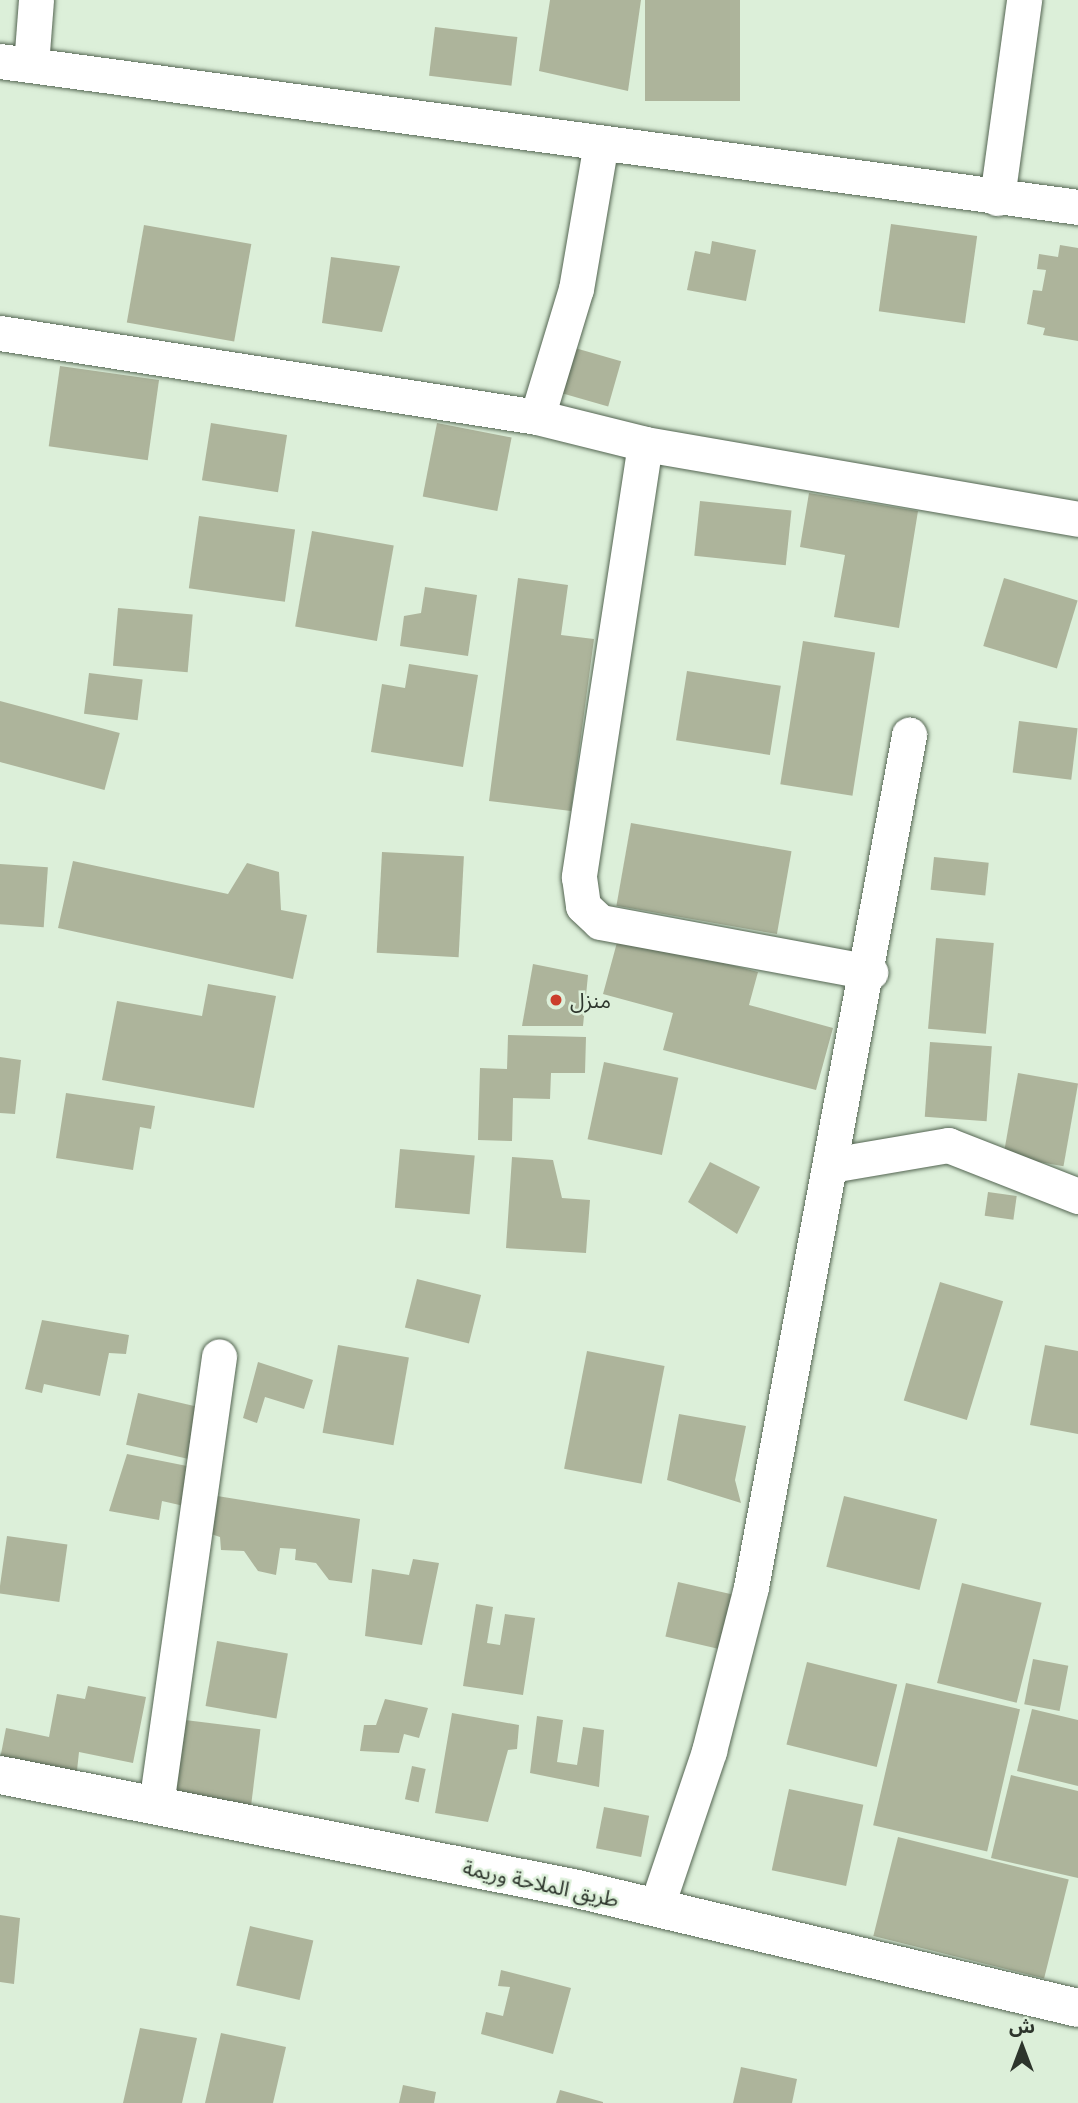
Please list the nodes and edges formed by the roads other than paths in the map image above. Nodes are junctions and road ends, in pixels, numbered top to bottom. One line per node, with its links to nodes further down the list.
1 (36, 0): 3 (street)
2 (1024, 0): 5 (street)
3 (16, 63): 4 (street)
4 (601, 143): 5 (street); 8 (street)
5 (997, 198): 6 (street)
6 (1078, 206)
7 (0, 333): 8 (street)
8 (537, 417): 9 (street)
9 (645, 444): 10 (street); 12 (street)
10 (1078, 519)
11 (909, 735): 12 (street)
12 (870, 972): 13 (street)
13 (831, 1165): 14 (street); 18 (street)
14 (1078, 1196)
15 (219, 1356): 17 (street)
16 (0, 1775): 17 (street, طريق الملاحة وريمة)
17 (156, 1805): 18 (street, طريق الملاحة وريمة)
18 (656, 1908): 19 (street, طريق الملاحة وريمة)
19 (1078, 2008)

